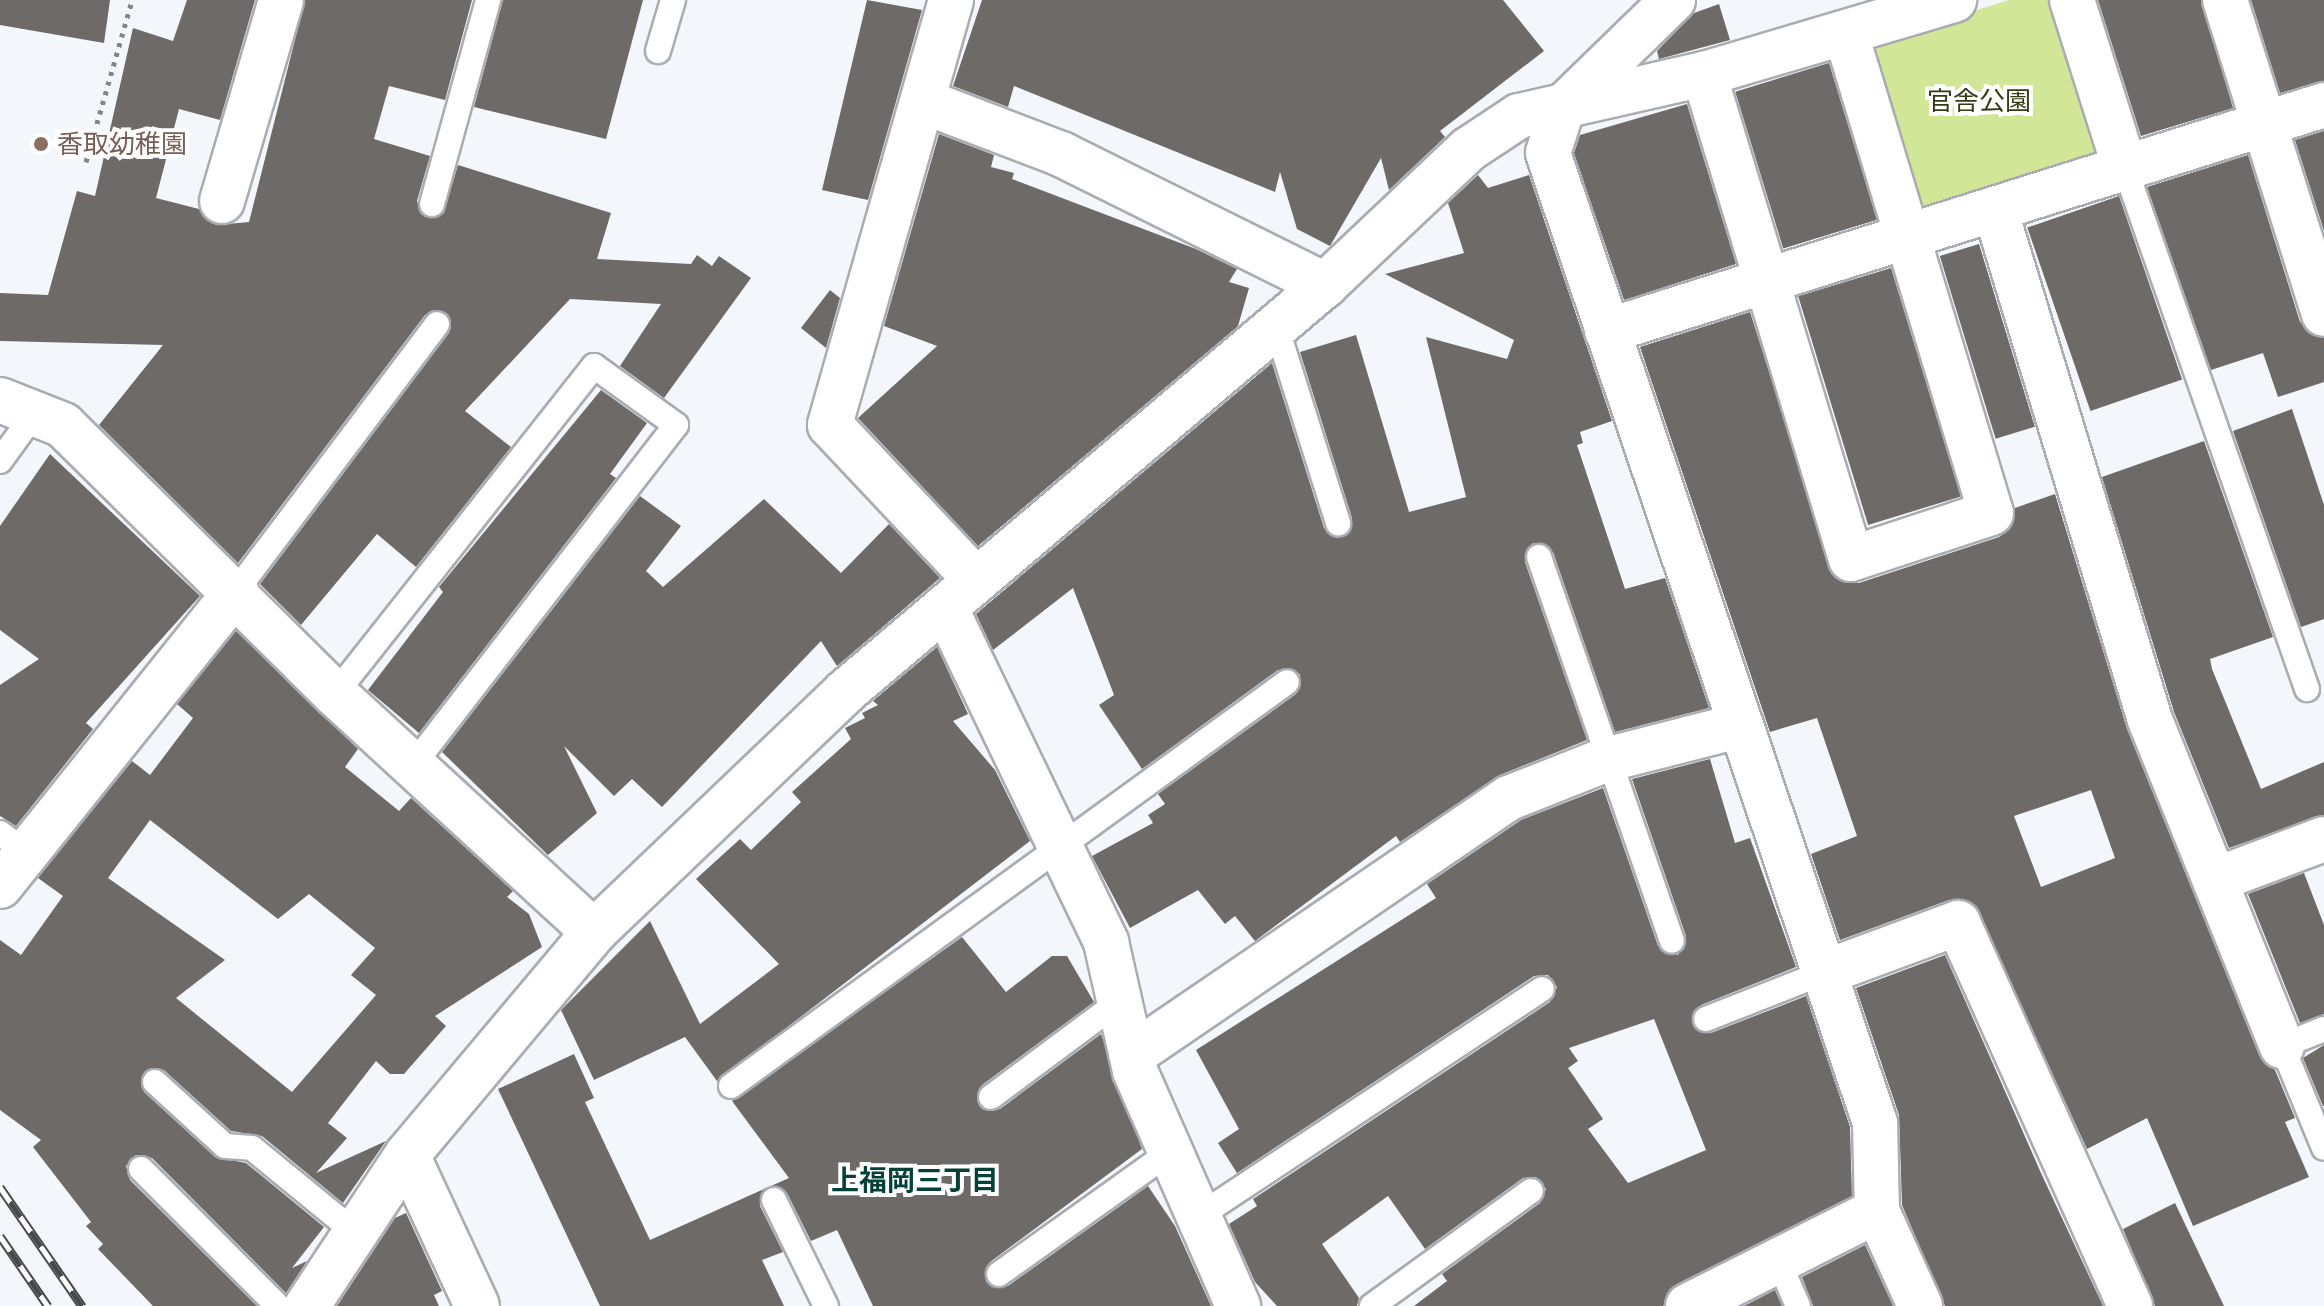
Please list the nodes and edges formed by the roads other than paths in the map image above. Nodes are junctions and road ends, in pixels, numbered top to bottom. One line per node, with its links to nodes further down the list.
1 (281, 0): 17 (street)
2 (488, 0): 18 (lane)
3 (673, 0): 10 (lane)
4 (951, 0): 12 (street)
5 (1673, 0): 14 (street)
6 (1954, 0): 9 (street)
7 (2072, 0): 16 (street)
8 (2225, 0): 15 (street)
9 (1846, 34): 11 (street); 20 (street)
10 (658, 51)
11 (1704, 74): 14 (street); 21 (street)
12 (925, 102): 22 (street); 32 (street)
13 (2324, 105): 15 (street)
14 (1563, 107): 22 (street); 26 (street)
15 (2266, 124): 16 (street); 23 (street)
16 (2125, 168): 19 (street); 34 (lane)
17 (222, 201)
18 (432, 204)
19 (1995, 209): 20 (street); 42 (street)
20 (1908, 236): 21 (street); 21 (street)
21 (1766, 281): 26 (street)
22 (1325, 285): 25 (street)
23 (2324, 314)
24 (437, 324): 31 (lane)
25 (1276, 326): 29 (lane); 32 (street)
26 (1607, 331): 36 (street)
27 (17, 407): 28 (lane); 31 (street)
28 (0, 461)
29 (1338, 523)
30 (1539, 557): 37 (lane)
31 (236, 591): 35 (street); 40 (street)
32 (960, 593): 41 (street); 44 (street)
33 (1287, 682): 41 (lane)
34 (2307, 689)
35 (335, 694): 38 (street); 38 (lane)
36 (1738, 726): 37 (street); 46 (street)
37 (1605, 760): 45 (lane); 52 (street)
38 (413, 765): 44 (street)
39 (2324, 839): 42 (street)
40 (14, 843): 43 (street)
41 (1061, 847): 48 (street); 54 (lane)
42 (2215, 880): 51 (street)
43 (0, 886)
44 (594, 932): 58 (street)
45 (1672, 941)
46 (1823, 973): 49 (lane); 62 (street); 76 (street)
47 (1542, 989): 63 (lane)
48 (1120, 1001): 52 (street); 55 (lane)
49 (1706, 1019)
50 (2324, 1029): 51 (lane)
51 (2282, 1046): 56 (lane)
52 (1132, 1055): 57 (street)
53 (155, 1082): 64 (lane)
54 (731, 1086)
55 (991, 1097)
56 (2324, 1148)
57 (1170, 1152): 63 (street); 66 (lane)
58 (407, 1155): 64 (street); 69 (street)
59 (141, 1169): 67 (lane)
60 (1531, 1191): 72 (lane)
61 (774, 1200): 70 (lane)
62 (1877, 1211): 65 (street); 75 (street)
63 (1199, 1216): 71 (street)
64 (356, 1233): 68 (street)
65 (1778, 1260): 73 (street); 74 (lane)
66 (999, 1274)
67 (278, 1306)
68 (307, 1306)
69 (477, 1306)
70 (826, 1306)
71 (1238, 1306)
72 (1372, 1306)
73 (1688, 1306)
74 (1798, 1306)
75 (1920, 1306)
76 (2130, 1306)

